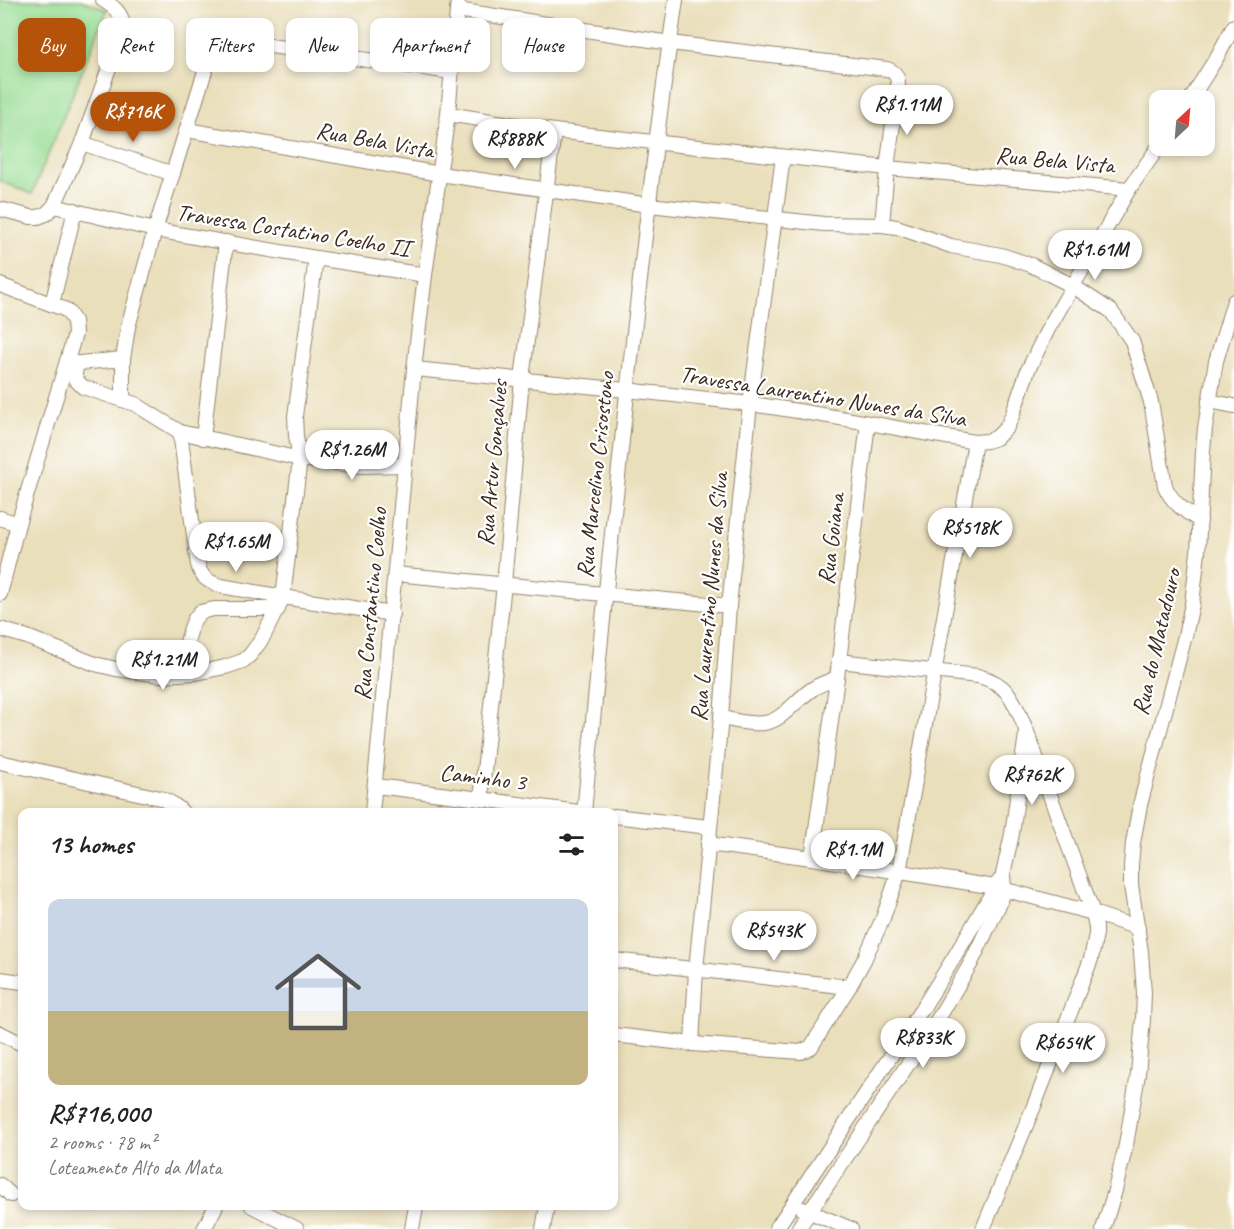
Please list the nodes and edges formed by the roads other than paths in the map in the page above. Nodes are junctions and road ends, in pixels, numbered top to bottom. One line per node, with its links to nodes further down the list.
1 (103, 0): 13 (street)
2 (676, 0): 5 (street)
3 (457, 5): 5 (street)
4 (1234, 26): 8 (street)
5 (670, 43): 12 (street); 16 (street)
6 (370, 60): 10 (street)
7 (451, 72): 9 (street, Rua Constantino Coelho)
8 (1196, 90)
9 (448, 114): 11 (street, Rua Bela Vista); 18 (street, Rua Constantino Coelho)
10 (187, 130): 17 (street); 18 (street, Rua Bela Vista)
11 (554, 131): 12 (street, Rua Bela Vista); 20 (street, Rua Artur Gonçalves)
12 (656, 142): 15 (street, Rua Bela Vista); 21 (street, Rua Marcelino Crisostono)
13 (82, 143): 17 (street); 22 (street)
14 (1152, 156): 19 (street, Travessa Laurentino Nunes da Silva)
15 (783, 157): 16 (street, Rua Bela Vista); 25 (street, Rua Laurentino Nunes da Silva)
16 (887, 168): 19 (street, Rua Bela Vista); 26 (street)
17 (173, 174): 27 (street)
18 (440, 174): 20 (street, Rua Bela Vista); 30 (street, Rua Constantino Coelho)
19 (1129, 189): 32 (street, Travessa Laurentino Nunes da Silva)
20 (545, 190): 21 (street, Rua Bela Vista); 38 (street, Rua Artur Gonçalves)
21 (649, 205): 25 (street, Rua Bela Vista); 39 (street, Rua Marcelino Crisostono)
22 (54, 206): 23 (street); 24 (street, Travessa Costatino Coelho II)
23 (0, 209)
24 (75, 210): 27 (street, Travessa Costatino Coelho II); 34 (street)
25 (775, 219): 26 (street, Rua Bela Vista); 42 (street, Rua Laurentino Nunes da Silva)
26 (882, 225): 32 (street, Rua Bela Vista)
27 (155, 230): 28 (street, Travessa Costatino Coelho II); 35 (street)
28 (226, 242): 29 (street, Travessa Costatino Coelho II); 46 (street)
29 (316, 258): 30 (street, Travessa Costatino Coelho II); 48 (street)
30 (425, 275): 37 (street, Rua Constantino Coelho)
31 (0, 285): 34 (street)
32 (1073, 286): 47 (street, Travessa Laurentino Nunes da Silva); 51 (street, Rua Bela Vista)
33 (1234, 301): 41 (street, Rua do Matadouro)
34 (52, 304): 36 (street)
35 (123, 359): 36 (street); 40 (street)
36 (72, 363): 40 (street); 52 (street)
37 (414, 369): 38 (street, Travessa Laurentino Nunes da Silva); 49 (street, Rua Constantino Coelho)
38 (522, 379): 39 (street, Travessa Laurentino Nunes da Silva); 54 (street, Rua Artur Gonçalves)
39 (627, 391): 42 (street, Travessa Laurentino Nunes da Silva); 56 (street, Rua Marcelino Crisostono)
40 (123, 400): 45 (street)
41 (1209, 400): 43 (street); 51 (street, Rua do Matadouro)
42 (750, 404): 44 (street, Travessa Laurentino Nunes da Silva); 58 (street, Rua Laurentino Nunes da Silva)
43 (1234, 406)
44 (868, 423): 47 (street, Travessa Laurentino Nunes da Silva); 61 (street, Rua Goiana)
45 (180, 432): 46 (street); 57 (street)
46 (203, 438): 48 (street)
47 (975, 442): 62 (street)
48 (300, 459): 49 (street); 57 (street)
49 (405, 465): 53 (street, Rua Constantino Coelho)
50 (0, 518): 52 (street)
51 (1200, 521): 81 (street, Rua do Matadouro)
52 (18, 524): 55 (street)
53 (395, 574): 54 (street); 59 (street, Rua Constantino Coelho)
54 (504, 584): 56 (street); 69 (street, Rua Artur Gonçalves)
55 (0, 594)
56 (604, 595): 58 (street); 73 (street, Rua Marcelino Crisostono)
57 (280, 603): 59 (street); 63 (street); 63 (street)
58 (729, 606): 65 (street, Rua Laurentino Nunes da Silva)
59 (392, 614): 68 (street, Rua Constantino Coelho)
60 (0, 629): 63 (street)
61 (839, 661): 62 (street); 64 (street, Rua Goiana)
62 (934, 671): 66 (street); 78 (street)
63 (178, 674)
64 (837, 678): 65 (street); 77 (street, Rua Goiana)
65 (721, 718): 75 (street, Rua Laurentino Nunes da Silva)
66 (1027, 732): 79 (street); 80 (street)
67 (0, 762): 70 (street)
68 (376, 786): 69 (street, Caminho 3); 71 (street, Rua Constantino Coelho)
69 (481, 799): 72 (street, Caminho 3)
70 (179, 808)
71 (373, 808)
72 (548, 808)
73 (585, 808)
74 (618, 816): 75 (street)
75 (710, 827): 76 (street, Rua Laurentino Nunes da Silva)
76 (708, 844): 77 (street); 83 (street, Rua Laurentino Nunes da Silva)
77 (812, 858): 78 (street)
78 (899, 872): 79 (street); 86 (street)
79 (999, 888): 80 (street); 93 (street); 98 (street)
80 (1093, 914): 81 (street); 106 (street)
81 (1138, 928): 107 (street, Rua do Matadouro)
82 (618, 960): 83 (street)
83 (696, 969): 86 (street); 90 (street, Rua Laurentino Nunes da Silva)
84 (0, 979): 85 (street)
85 (18, 981)
86 (849, 987): 90 (street)
87 (0, 1033): 89 (street)
88 (618, 1035): 90 (street)
89 (18, 1042)
90 (692, 1044)
91 (0, 1185): 92 (street)
92 (11, 1195)
93 (792, 1203): 98 (street); 103 (street)
94 (214, 1210): 99 (street)
95 (260, 1210): 100 (street)
96 (415, 1210): 101 (street)
97 (546, 1210): 102 (street)
98 (808, 1212): 104 (street); 105 (street)
99 (204, 1229)
100 (297, 1229)
101 (411, 1229)
102 (543, 1229)
103 (776, 1229)
104 (798, 1229)
105 (851, 1229)
106 (983, 1229)
107 (1103, 1229)

